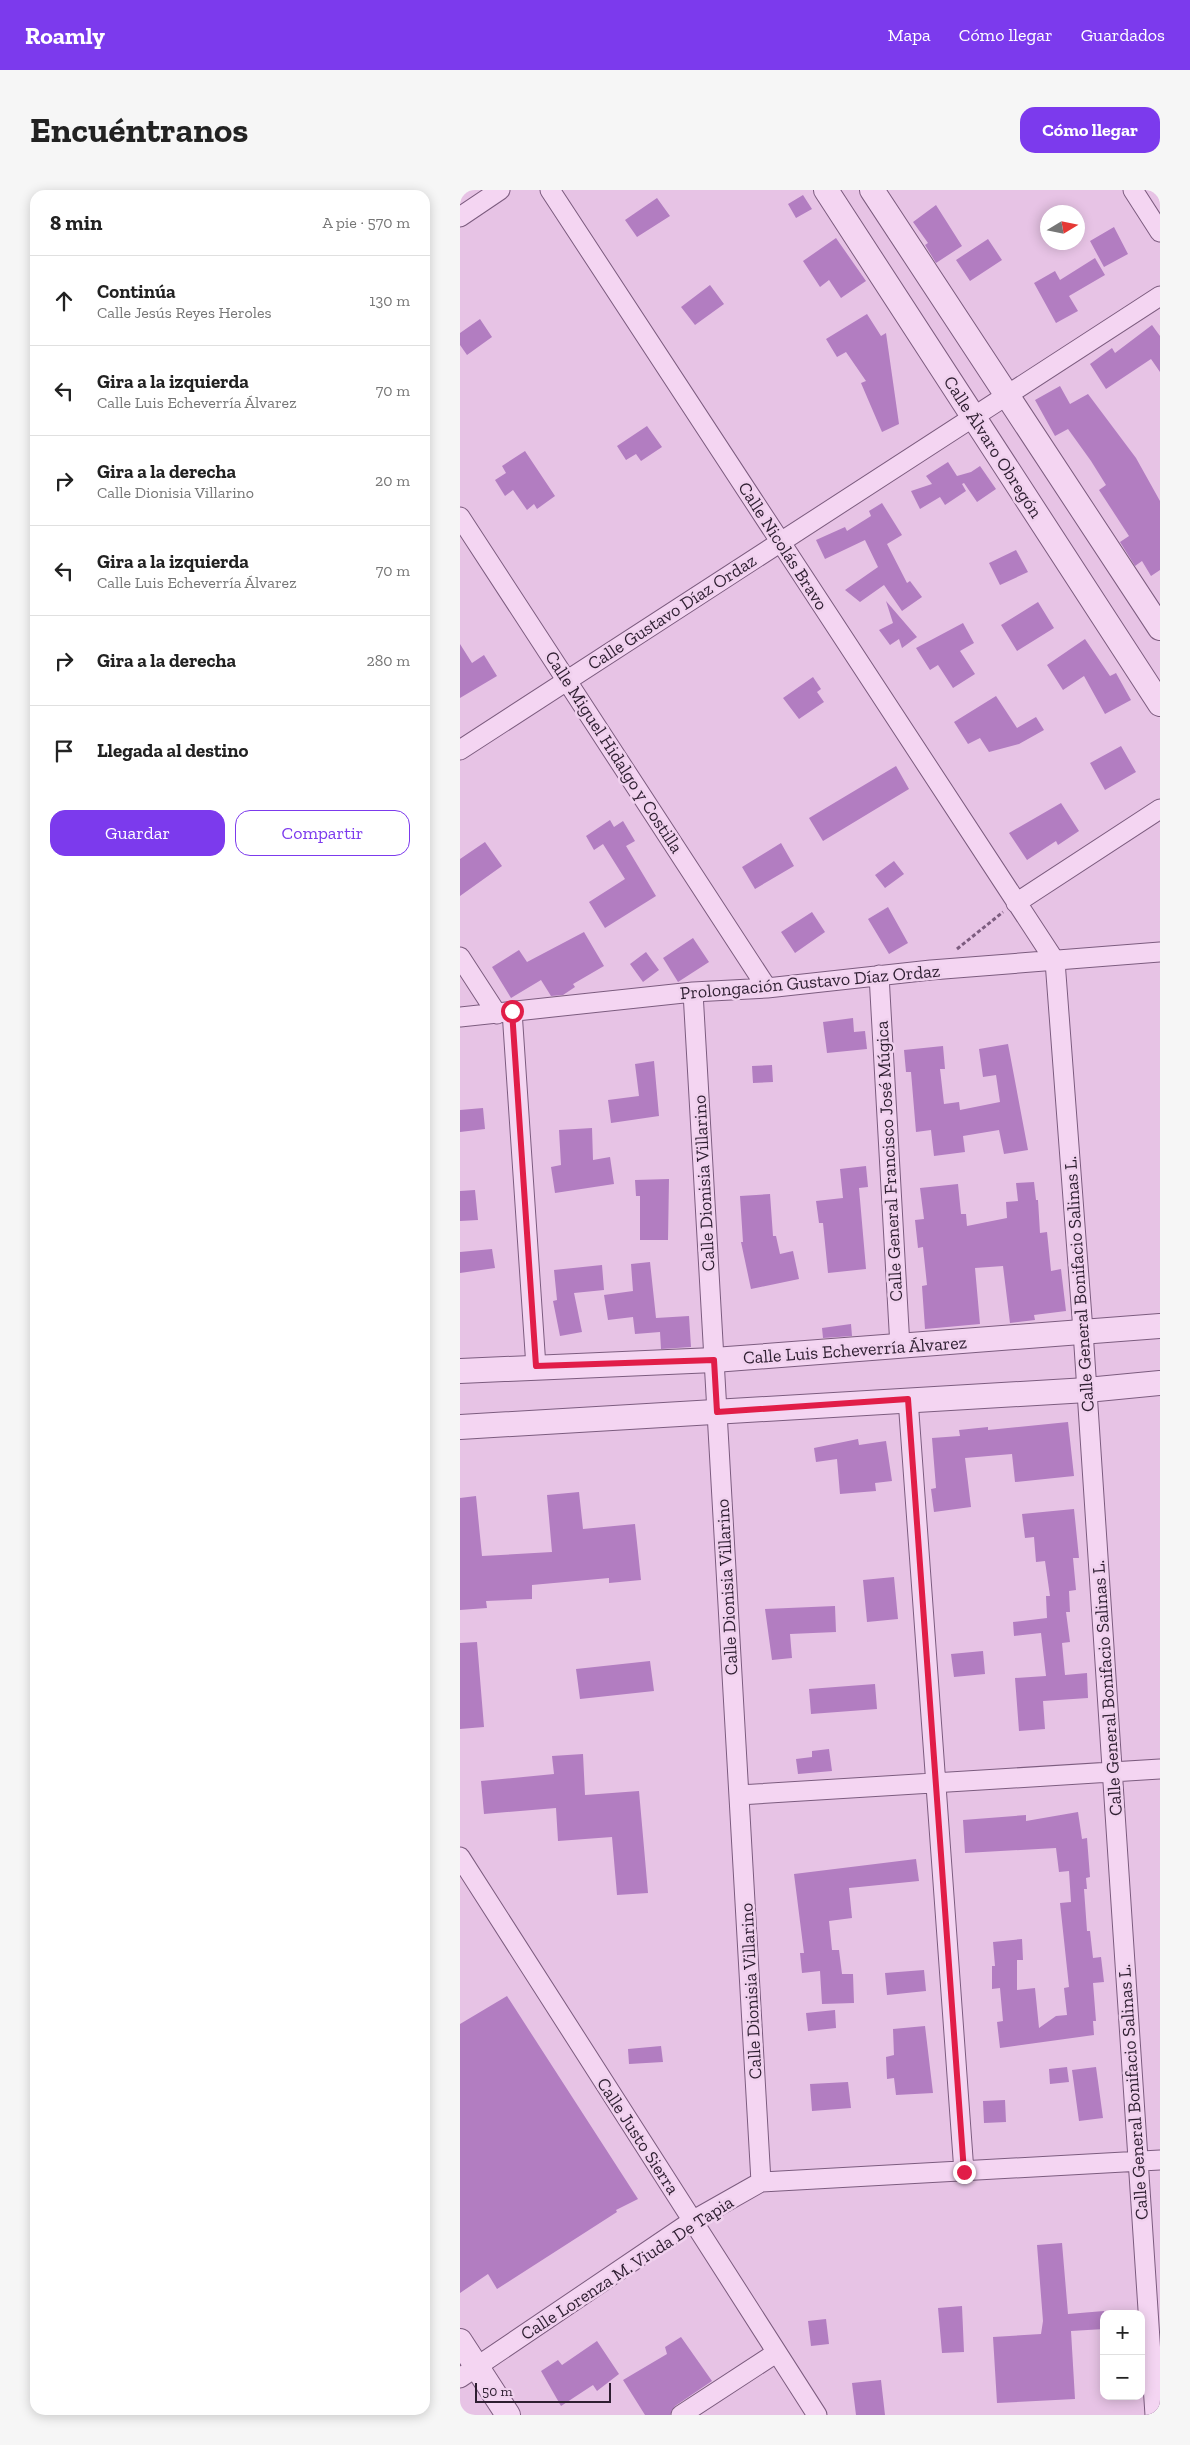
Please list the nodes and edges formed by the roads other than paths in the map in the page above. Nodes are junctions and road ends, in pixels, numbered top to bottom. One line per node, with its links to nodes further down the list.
1 (500, 190): 6 (street)
2 (550, 190): 12 (street, Calle Nicolás Bravo)
3 (826, 190): 10 (street, Calle Álvaro Obregón)
4 (872, 190): 9 (street)
5 (1133, 190): 7 (street)
6 (460, 217)
7 (1160, 232)
8 (1160, 296): 9 (street, Calle Gustavo Díaz Ordaz)
9 (1007, 395): 10 (street, Calle Gustavo Díaz Ordaz); 13 (street)
10 (973, 417): 12 (street, Calle Gustavo Díaz Ordaz); 15 (street, Calle Álvaro Obregón)
11 (460, 517): 14 (street, Calle Miguel Hidalgo y Costilla)
12 (780, 542): 14 (street, Calle Gustavo Díaz Ordaz); 18 (street, Calle Nicolás Bravo)
13 (1160, 628)
14 (567, 680): 16 (street, Calle Gustavo Díaz Ordaz); 23 (street, Calle Miguel Hidalgo y Costilla)
15 (1160, 704)
16 (460, 750)
17 (1160, 809): 18 (street)
18 (1016, 903): 21 (street, Calle Nicolás Bravo)
19 (1160, 952): 21 (street, Prolongación Gustavo Díaz Ordaz)
20 (460, 957): 25 (street)
21 (1055, 961): 22 (street, Prolongación Gustavo Díaz Ordaz); 28 (street, Calle General Bonifacio Salinas L.)
22 (879, 976): 23 (street, Prolongación Gustavo Díaz Ordaz); 29 (street, Calle General Francisco José Múgica)
23 (767, 988): 24 (street, Prolongación Gustavo Díaz Ordaz)
24 (693, 992): 25 (street, Prolongación Gustavo Díaz Ordaz); 30 (street, Calle Dionisia Villarino)
25 (505, 1012): 26 (street, Prolongación Gustavo Díaz Ordaz); 31 (street)
26 (460, 1017)
27 (1160, 1326): 28 (street, Calle Luis Echeverría Álvarez)
28 (1083, 1331): 29 (street, Calle Luis Echeverría Álvarez); 34 (street, Calle General Bonifacio Salinas L.)
29 (900, 1347): 30 (street, Calle Luis Echeverría Álvarez)
30 (714, 1360): 31 (street, Calle Luis Echeverría Álvarez); 36 (street, Calle Dionisia Villarino)
31 (536, 1366): 32 (street, Calle Luis Echeverría Álvarez)
32 (460, 1371)
33 (1160, 1383): 34 (street)
34 (1087, 1390): 35 (street); 39 (street, Calle General Bonifacio Salinas L.)
35 (908, 1399): 36 (street); 40 (street)
36 (717, 1412): 37 (street); 41 (street, Calle Dionisia Villarino)
37 (460, 1427)
38 (1160, 1769): 39 (street)
39 (1112, 1772): 40 (street); 44 (street, Calle General Bonifacio Salinas L.)
40 (935, 1784): 41 (street); 45 (street)
41 (739, 1795): 46 (street, Calle Dionisia Villarino)
42 (460, 1857): 47 (street, Calle Justo Sierra)
43 (1160, 2160): 44 (street, Calle Lorenza M. Viuda De Tapia)
44 (1138, 2161): 45 (street, Calle Lorenza M. Viuda De Tapia); 54 (street, Calle General Bonifacio Salinas L.)
45 (964, 2172): 46 (street, Calle Lorenza M. Viuda De Tapia)
46 (762, 2182): 47 (street, Calle Lorenza M. Viuda De Tapia)
47 (692, 2221): 49 (street, Calle Justo Sierra); 50 (street, Calle Lorenza M. Viuda De Tapia)
48 (460, 2341): 50 (street)
49 (776, 2353): 52 (street); 53 (street, Calle Justo Sierra)
50 (468, 2372): 51 (street)
51 (508, 2415)
52 (681, 2415)
53 (817, 2415)
54 (1154, 2415)

